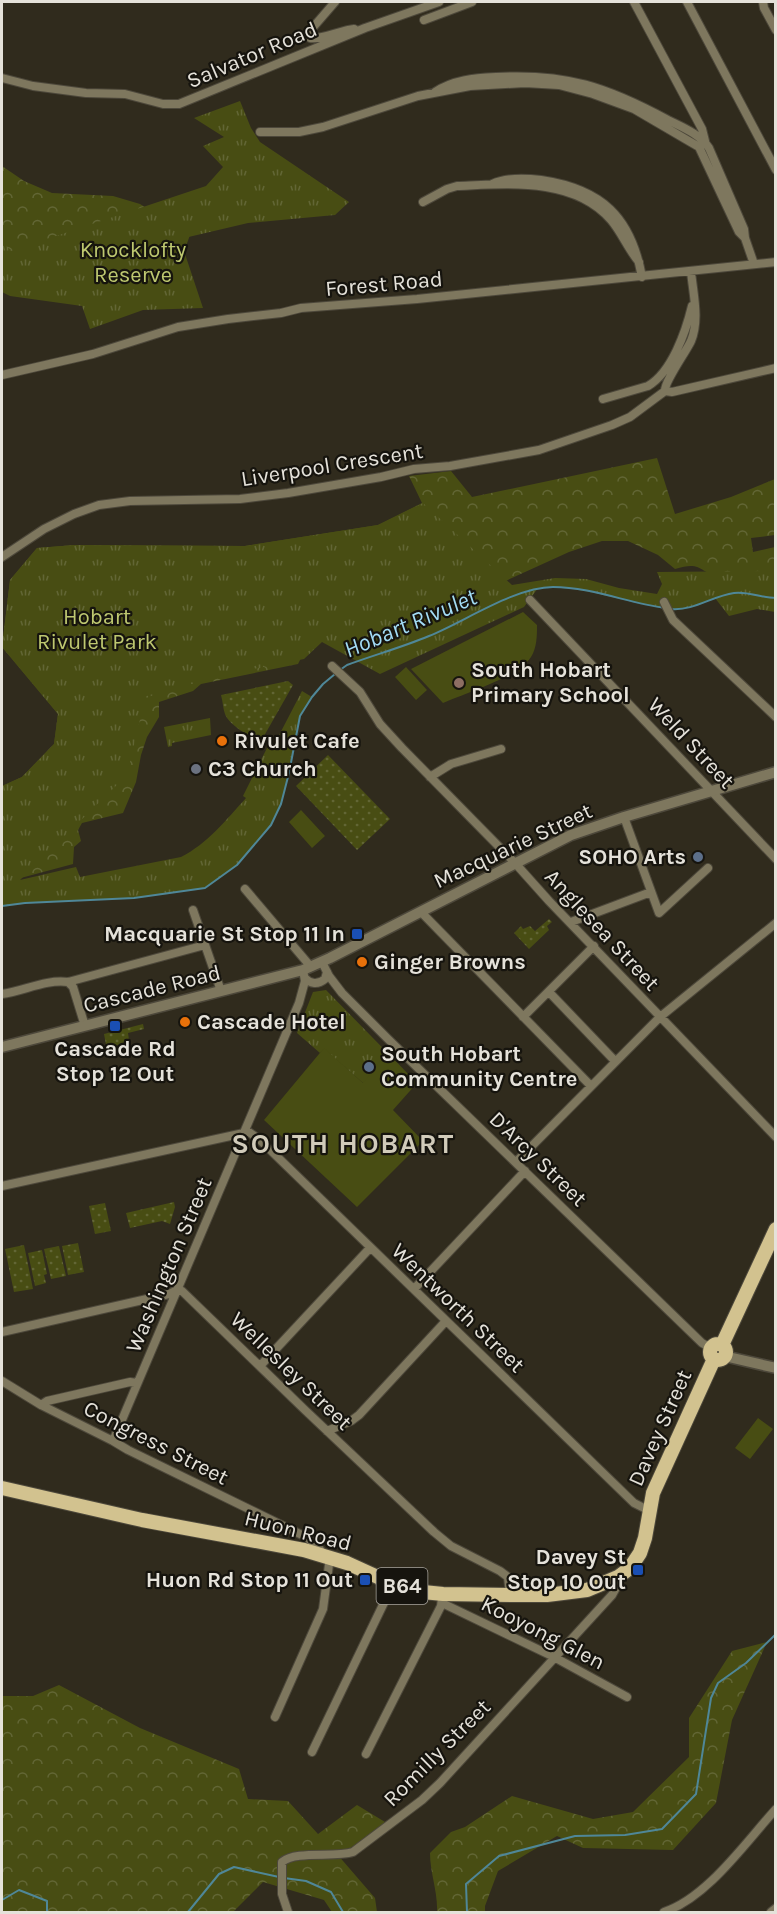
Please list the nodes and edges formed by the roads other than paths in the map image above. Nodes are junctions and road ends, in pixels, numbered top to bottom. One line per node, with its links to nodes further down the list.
1 (335, 2): 8 (street)
2 (439, 2): 8 (street, Salvator Road)
3 (472, 2): 7 (street)
4 (634, 2): 13 (street)
5 (687, 2): 14 (street)
6 (763, 2): 9 (street)
7 (424, 20)
8 (365, 28): 10 (street, Salvator Road)
9 (776, 30)
10 (2, 78)
11 (435, 93): 12 (street); 13 (street); 16 (street)
12 (260, 132)
13 (705, 141): 16 (street)
14 (776, 170)
15 (423, 202): 20 (street)
16 (745, 238): 18 (street)
17 (776, 262): 18 (street, Forest Road)
18 (754, 264): 19 (street, Forest Road)
19 (691, 271): 20 (street, Forest Road); 21 (street, Liverpool Crescent)
20 (642, 277): 23 (street, Forest Road)
21 (693, 302): 24 (street, Liverpool Crescent); 25 (street, Liverpool Crescent)
22 (776, 368): 24 (street, Liverpool Crescent)
23 (2, 375)
24 (665, 391): 26 (street, Liverpool Crescent)
25 (603, 399)
26 (2, 557)
27 (530, 600): 34 (street, Weld Street)
28 (664, 602): 30 (street)
29 (332, 666): 33 (street, Anglesea Street)
30 (776, 717)
31 (501, 749): 33 (street)
32 (776, 772): 34 (street, Macquarie Street)
33 (430, 777): 37 (street, Anglesea Street)
34 (711, 791): 35 (street, Macquarie Street); 36 (street, Weld Street)
35 (624, 817): 37 (street, Macquarie Street); 40 (street)
36 (776, 859)
37 (515, 863): 42 (street, Macquarie Street); 43 (street, Anglesea Street)
38 (708, 868): 40 (street)
39 (245, 889): 48 (street)
40 (651, 892): 43 (street)
41 (193, 910): 45 (street)
42 (421, 912): 47 (street, Macquarie Street); 56 (street)
43 (571, 922): 46 (street, Anglesea Street)
44 (776, 923): 57 (street)
45 (205, 945): 49 (street); 51 (street)
46 (594, 946): 52 (street); 57 (street, Anglesea Street)
47 (324, 967): 48 (street, Macquarie Street); 50 (street); 53 (street, D'Arcy Street)
48 (306, 971): 50 (street); 51 (street, Cascade Road); 55 (street, Washington Street)
49 (68, 982): 54 (street); 58 (street)
50 (317, 983): 53 (street, D'Arcy Street); 55 (street, Washington Street)
51 (221, 991): 58 (street, Cascade Road)
52 (549, 992): 56 (street); 60 (street)
53 (342, 993): 64 (street, D'Arcy Street)
54 (2, 994)
55 (299, 1003): 62 (street, Washington Street)
56 (523, 1017): 61 (street)
57 (660, 1017): 60 (street); 63 (street, Anglesea Street)
58 (85, 1026): 59 (street, Cascade Road)
59 (2, 1047)
60 (615, 1061): 61 (street)
61 (591, 1086): 64 (street)
62 (245, 1131): 66 (street); 68 (street, Wentworth Street); 70 (street, Washington Street)
63 (776, 1137)
64 (516, 1162): 65 (street, D'Arcy Street)
65 (525, 1171): 69 (street); 73 (street, D'Arcy Street)
66 (2, 1186)
67 (776, 1229): 73 (main road, Davey Street / B64)
68 (370, 1248): 69 (street, Wentworth Street); 74 (street)
69 (414, 1289): 71 (street, Wentworth Street)
70 (177, 1290): 72 (street); 74 (street, Wellesley Street); 77 (street, Washington Street)
71 (446, 1322): 79 (street); 82 (street, Wentworth Street)
72 (2, 1332)
73 (718, 1352): 75 (street); 82 (main road, Davey Street / B64)
74 (260, 1366): 79 (street, Wellesley Street)
75 (776, 1368)
76 (2, 1381): 78 (street, Congress Street)
77 (137, 1383): 78 (street); 80 (street, Washington Street)
78 (41, 1405): 80 (street, Congress Street)
79 (327, 1431): 86 (street, Wellesley Street)
80 (112, 1441): 83 (street, Congress Street)
81 (2, 1488): 83 (main road, Huon Road / B64)
82 (648, 1510): 84 (main road, Davey Street / B64)
83 (327, 1556): 85 (main road, Huon Road / B64); 90 (street)
84 (618, 1577): 86 (main road, Huon Road / B64); 88 (street, Romilly Street)
85 (393, 1584): 87 (main road, Huon Road / B64); 91 (street)
86 (510, 1595): 87 (main road, Huon Road / B64)
87 (442, 1599): 88 (street, Kooyong Glen); 92 (street)
88 (554, 1657): 89 (street, Kooyong Glen); 95 (street, Romilly Street)
89 (627, 1698)
90 (275, 1717)
91 (312, 1752)
92 (366, 1754)
93 (776, 1809): 96 (street)
94 (776, 1908): 97 (street)
95 (288, 1912)
96 (664, 1912)
97 (771, 1912)

